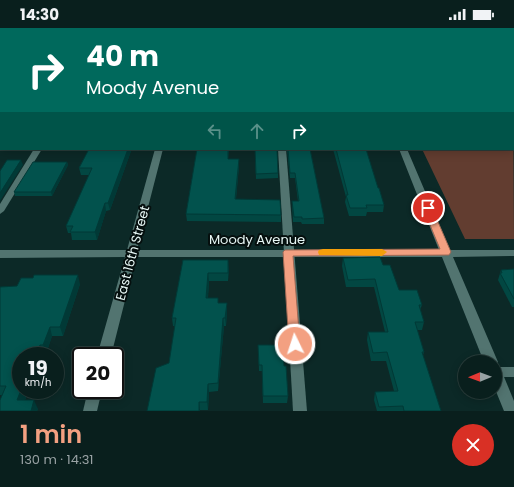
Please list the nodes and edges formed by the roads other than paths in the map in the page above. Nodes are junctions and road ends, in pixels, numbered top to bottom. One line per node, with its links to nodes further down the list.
1 (37, 150): 5 (lane)
2 (159, 150): 6 (street, East 16th Street)
3 (282, 150): 7 (lane)
4 (404, 150): 8 (street)
5 (0, 211)
6 (132, 252): 7 (street, Moody Avenue); 10 (street, Moody Avenue); 11 (street, East 16th Street)
7 (288, 252): 8 (street, Moody Avenue); 18 (lane)
8 (446, 252): 9 (street, Moody Avenue); 12 (street)
9 (514, 253)
10 (0, 254)
11 (106, 347)
12 (488, 355)
13 (502, 372): 14 (lane)
14 (514, 372)
15 (502, 389): 19 (street)
16 (93, 399): 17 (street)
17 (90, 411)
18 (300, 411)
19 (511, 411)

